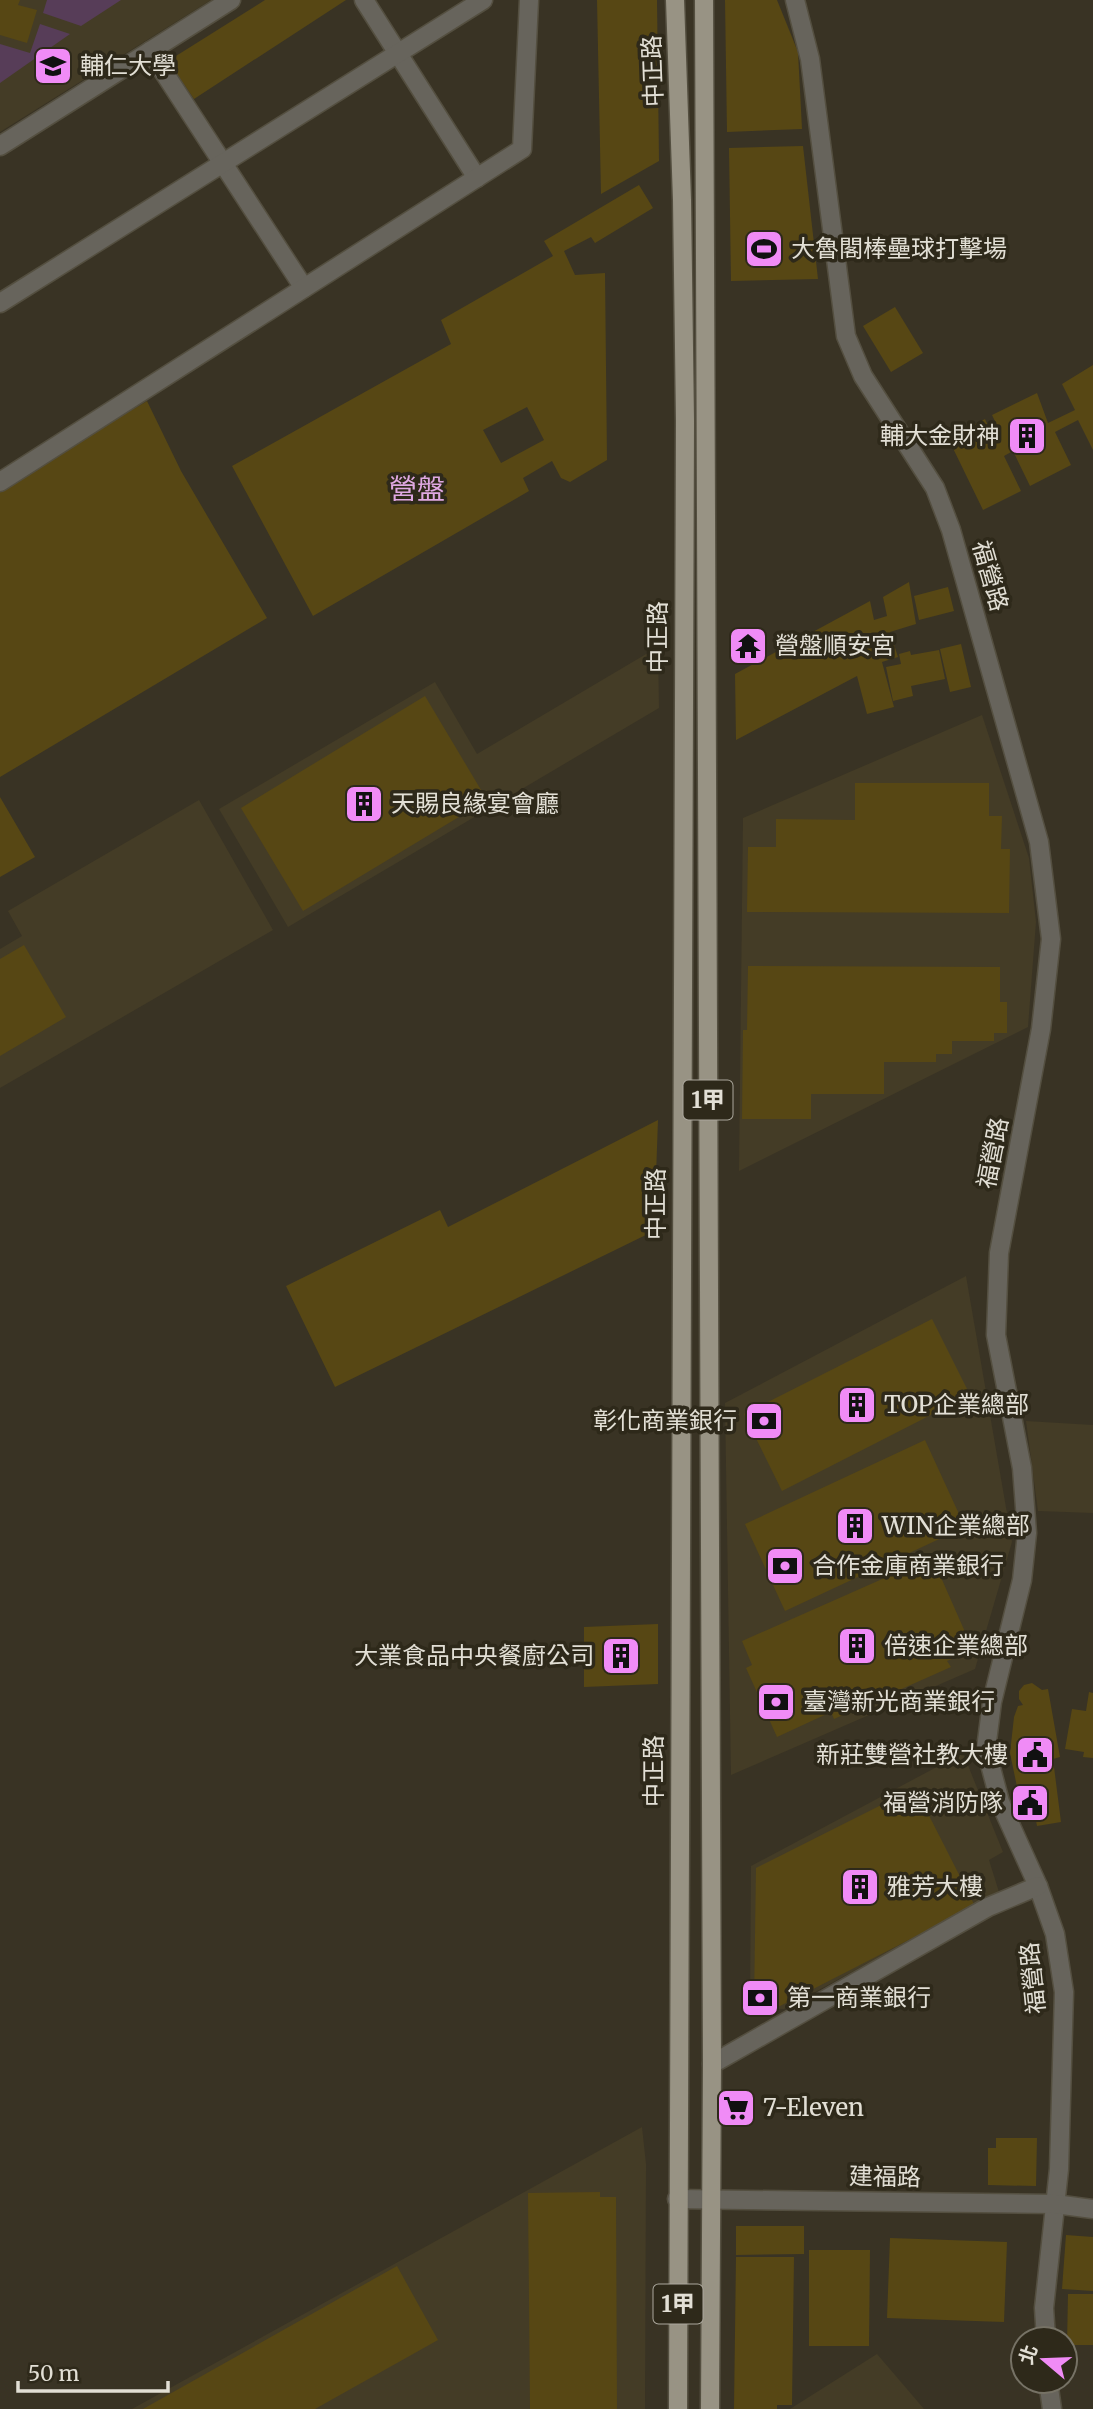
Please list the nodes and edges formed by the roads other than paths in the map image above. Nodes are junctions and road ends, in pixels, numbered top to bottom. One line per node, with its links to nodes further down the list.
1 (231, 0): 8 (street)
2 (364, 0): 9 (street)
3 (483, 0): 9 (street)
4 (529, 0): 12 (street)
5 (675, 0): 18 (main road, 中正路 / 1甲)
6 (704, 0): 17 (main road, 中正路 / 1甲)
7 (795, 0): 16 (street, 福營路)
8 (150, 51): 10 (street); 11 (street)
9 (398, 54): 11 (street); 12 (street)
10 (0, 146)
11 (223, 163): 13 (street); 14 (street)
12 (477, 178): 13 (street)
13 (304, 288): 15 (street)
14 (0, 303)
15 (2, 476)
16 (1038, 1886): 17 (street); 20 (street, 福營路)
17 (712, 2064): 19 (main road, 中正路 / 1甲)
18 (677, 2199): 19 (street, 建福路); 23 (main road, 中正路 / 1甲)
19 (709, 2200): 20 (street, 建福路); 24 (main road, 中正路 / 1甲)
20 (1055, 2204): 21 (street, 建福路); 22 (street, 福營路)
21 (1093, 2209)
22 (1045, 2325)
23 (678, 2409)
24 (710, 2409)

